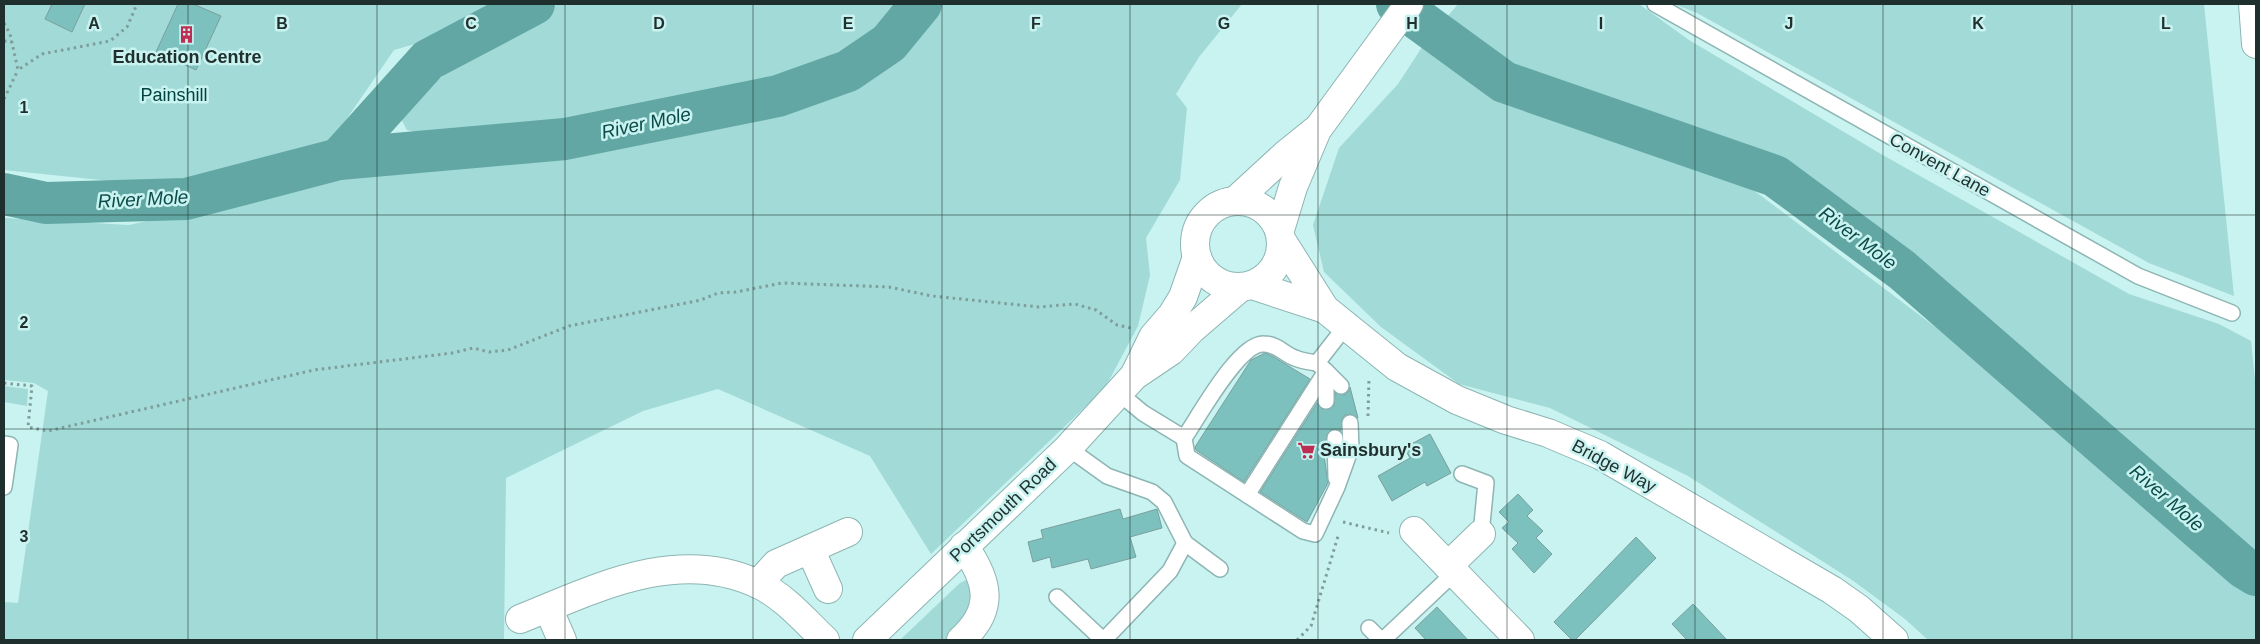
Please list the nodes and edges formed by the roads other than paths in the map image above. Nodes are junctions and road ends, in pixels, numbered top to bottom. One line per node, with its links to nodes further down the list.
1 (1409, 4): 5 (main road)
2 (1656, 4): 11 (lane, Convent Lane)
3 (2253, 4): 4 (main road)
4 (2256, 44)
5 (1317, 130): 6 (main road); 7 (main road)
6 (1236, 200): 7 (main road); 8 (main road)
7 (1281, 236): 9 (main road); 10 (main road, Bridge Way)
8 (1197, 257): 9 (main road); 14 (main road, Portsmouth Road)
9 (1246, 286): 10 (main road, Bridge Way); 14 (main road, Portsmouth Road)
10 (1325, 309): 12 (main road, Bridge Way)
11 (2232, 313)
12 (1345, 327): 13 (lane); 47 (main road, Bridge Way)
13 (1322, 367): 15 (lane); 16 (lane); 18 (lane); 25 (lane)
14 (1126, 384): 18 (lane); 21 (main road, Portsmouth Road)
15 (1341, 386)
16 (1326, 401)
17 (1350, 423): 24 (lane)
18 (1184, 438): 25 (lane)
19 (1335, 438): 24 (lane)
20 (4, 444): 23 (lane)
21 (1068, 448): 29 (lane); 30 (main road, Portsmouth Road)
22 (1462, 474): 28 (lane)
23 (4, 487)
24 (1337, 487): 25 (lane)
25 (1247, 495)
26 (1414, 531): 33 (main road)
27 (848, 532): 31 (main road)
28 (1481, 534): 33 (main road)
29 (1185, 543): 32 (lane); 44 (lane)
30 (964, 546): 42 (main road, Portsmouth Road); 43 (main road)
31 (810, 549): 34 (main road); 35 (main road)
32 (1220, 569)
33 (1451, 570): 45 (lane); 46 (main road)
34 (758, 584): 37 (main road); 41 (main road)
35 (828, 589)
36 (1057, 597): 44 (lane)
37 (548, 608): 38 (main road); 40 (main road)
38 (520, 619)
39 (1369, 628): 45 (lane)
40 (562, 640)
41 (825, 640)
42 (868, 640)
43 (961, 640)
44 (1104, 640)
45 (1382, 640)
46 (1520, 640)
47 (1894, 640)

